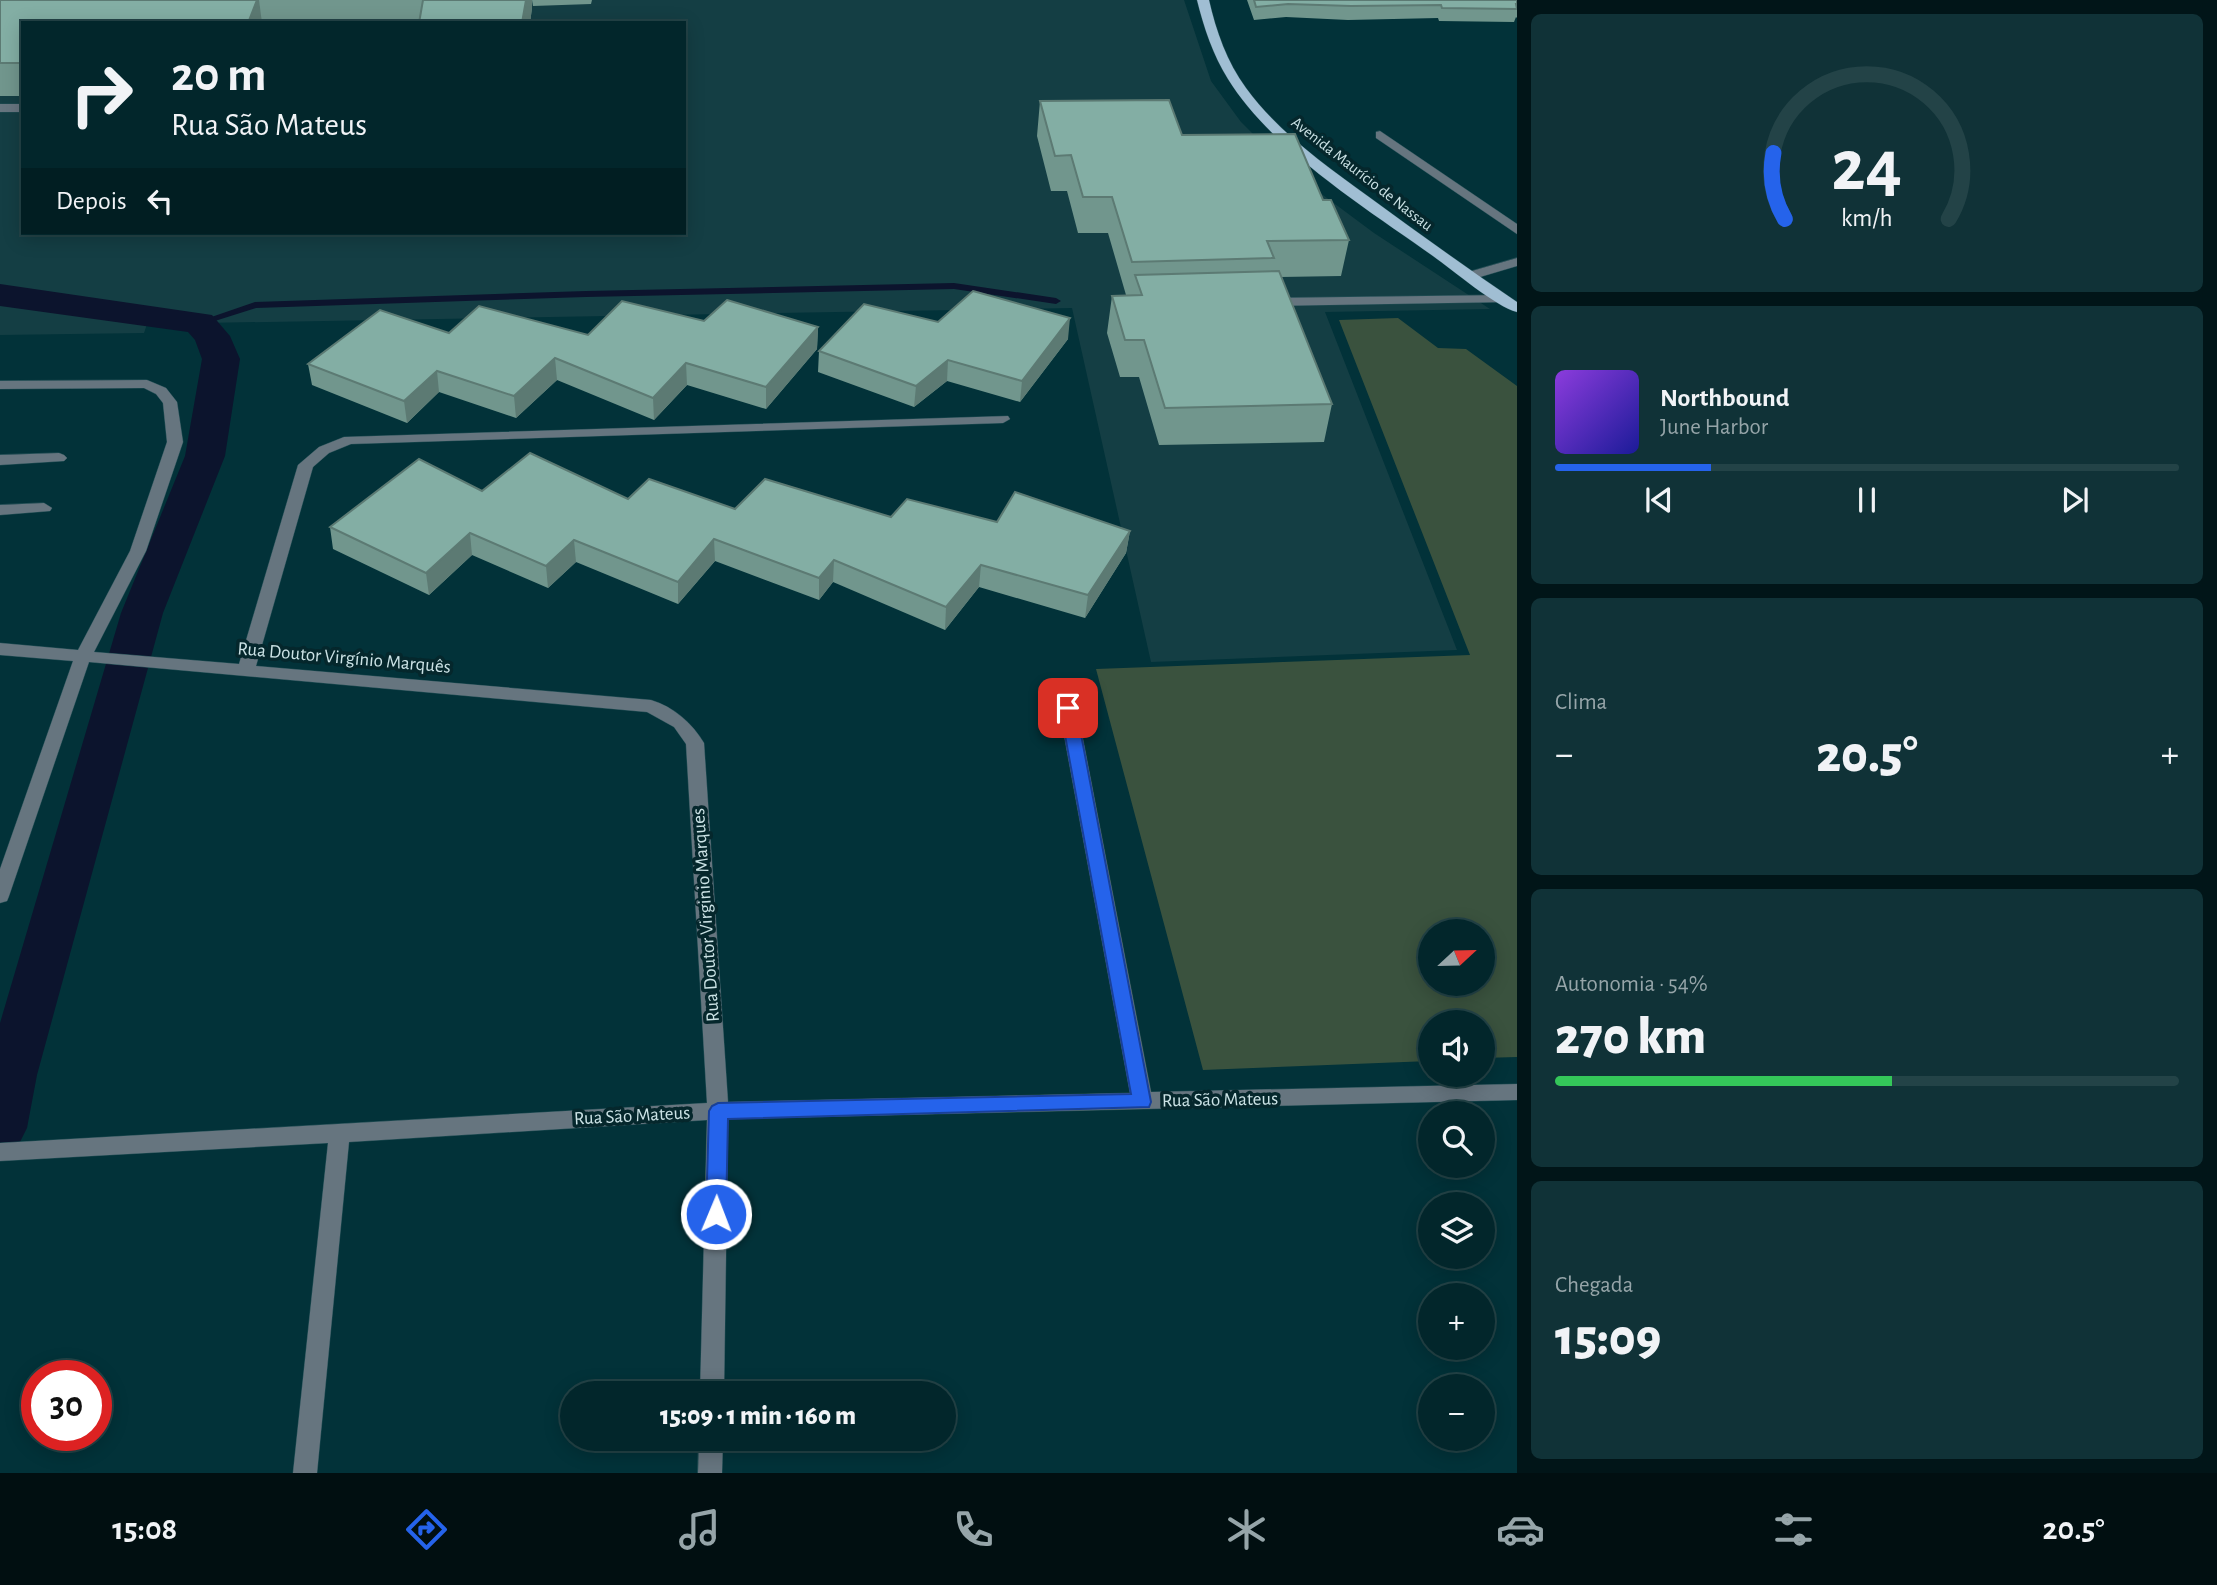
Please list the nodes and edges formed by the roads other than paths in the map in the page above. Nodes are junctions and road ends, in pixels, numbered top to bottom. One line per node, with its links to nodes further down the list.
1 (1203, 0): 7 (main road, Avenida Maurício de Nassau)
2 (0, 108): 3 (street)
3 (21, 108)
4 (1380, 135): 5 (street)
5 (1517, 230)
6 (1517, 262): 7 (street)
7 (1470, 276): 8 (main road, Avenida Maurício de Nassau)
8 (1503, 299): 9 (street); 10 (main road, Avenida Maurício de Nassau)
9 (1257, 302)
10 (1517, 308)
11 (0, 385): 18 (street)
12 (1003, 419): 19 (street)
13 (59, 458): 14 (street)
14 (0, 460)
15 (44, 508): 16 (street)
16 (0, 510)
17 (0, 649): 18 (street, Rua Doutor Virgínio Marquês)
18 (83, 656): 19 (street, Rua Doutor Virgínio Marquês); 22 (street)
19 (247, 672): 21 (street, Rua Doutor Virgínio Marquês)
20 (1068, 708): 24 (street)
21 (680, 723): 25 (street, Rua Doutor Virginio Marques)
22 (0, 896)
23 (1517, 1092): 24 (street, Rua São Mateus)
24 (1142, 1102): 25 (street, Rua São Mateus)
25 (718, 1111): 26 (street, Rua São Mateus); 28 (street, Rua Doutor Virginio Marques)
26 (339, 1134): 27 (street, Rua São Mateus); 30 (street)
27 (0, 1152)
28 (712, 1381)
29 (711, 1451): 31 (street)
30 (305, 1473)
31 (710, 1473)

